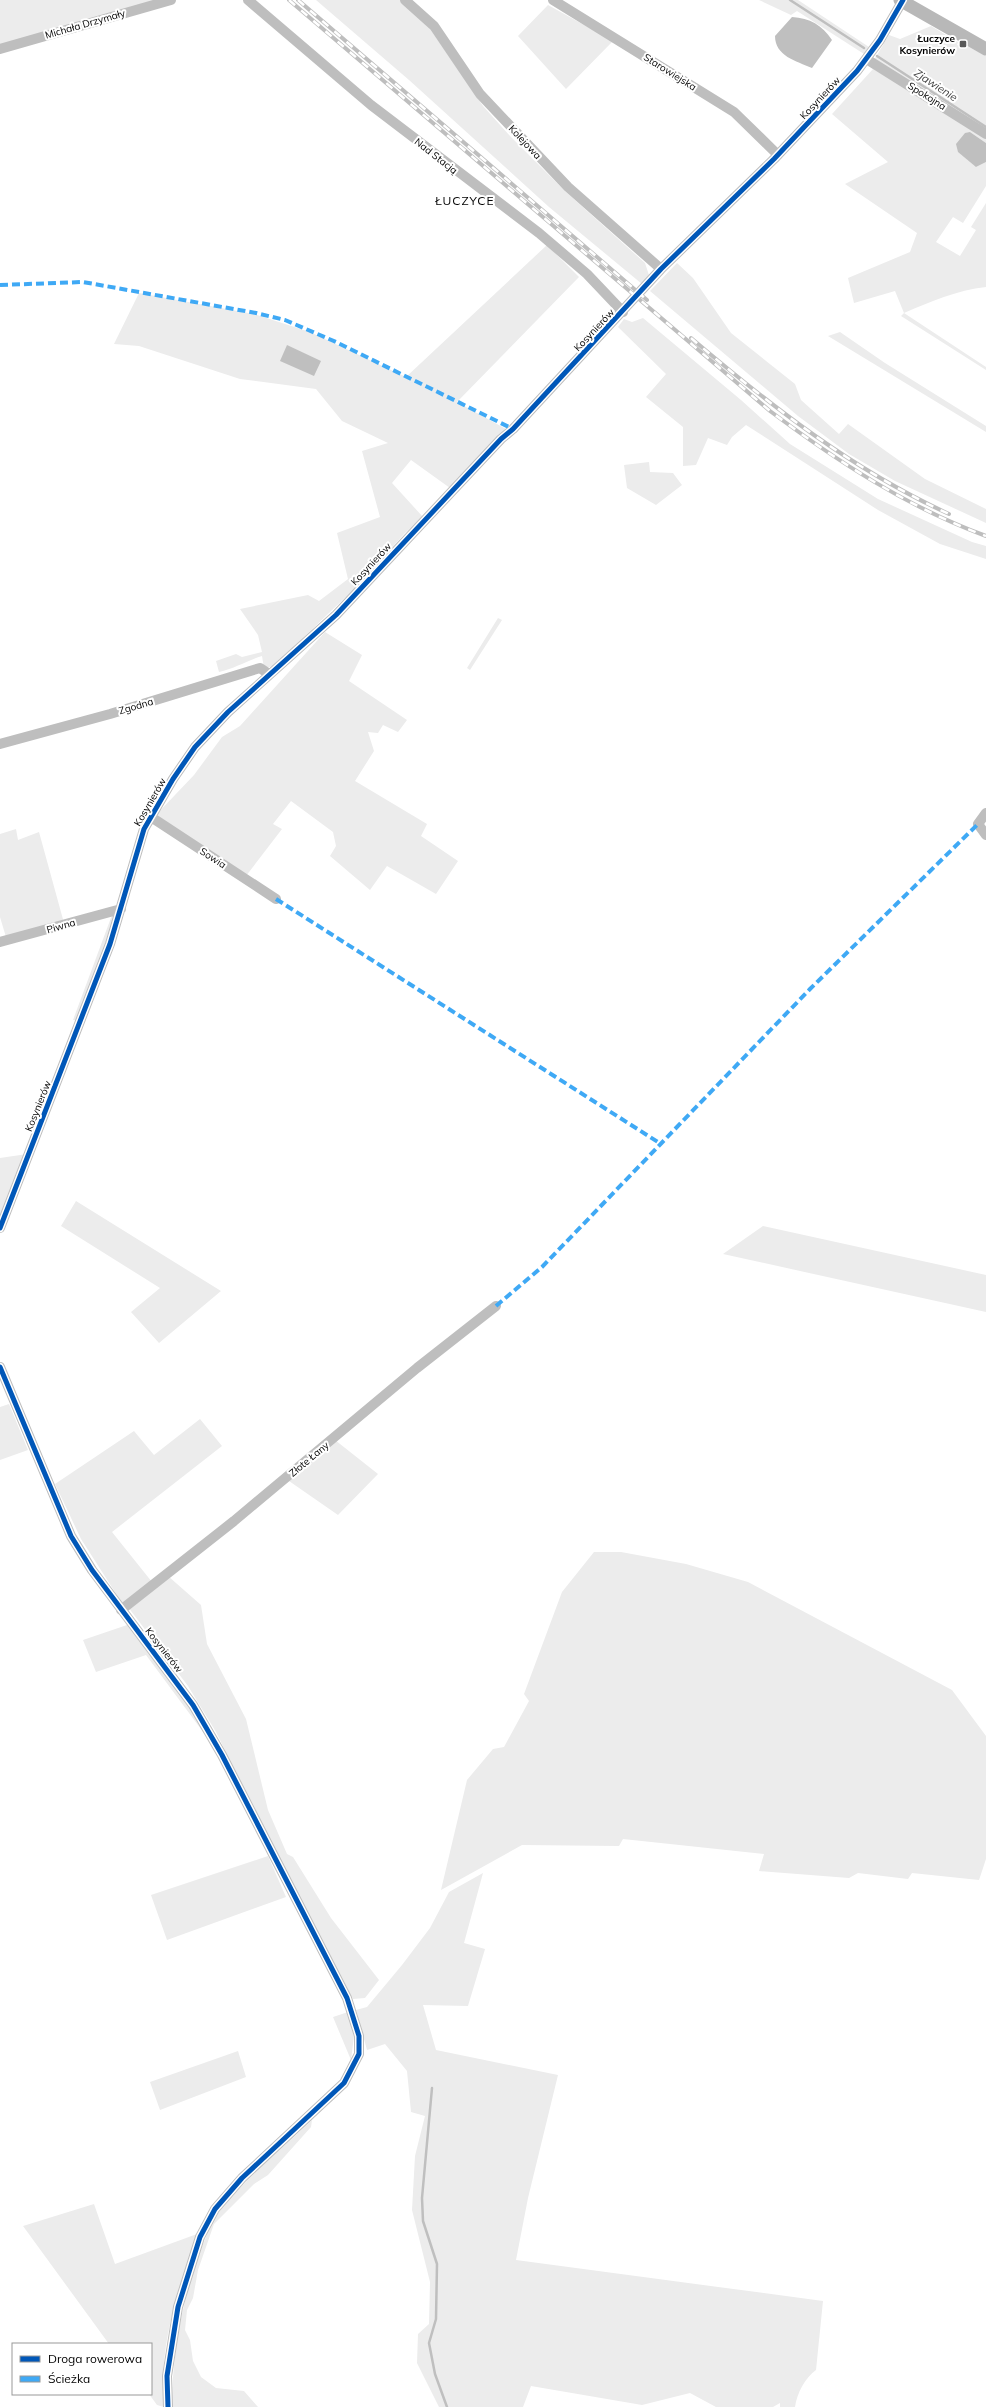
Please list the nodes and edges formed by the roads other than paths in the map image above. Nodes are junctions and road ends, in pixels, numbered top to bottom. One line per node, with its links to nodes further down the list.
1 (171, 0): 6 (street, Michała Drzymały)
2 (248, 0): 12 (street, Nad Stacją)
3 (405, 0): 11 (street, Kolejowa)
4 (552, 0): 10 (street, Starowiejska)
5 (902, 1): 7 (street); 8 (street, Kosynierów)
6 (0, 49)
7 (986, 49)
8 (868, 60): 9 (street, Spokojna); 10 (street, Kosynierów)
9 (986, 134)
10 (778, 155): 11 (street, Kosynierów)
11 (661, 269): 12 (street, Kosynierów)
12 (623, 312): 13 (street, Kosynierów)
13 (269, 674): 14 (street, Zgodna); 16 (street, Kosynierów)
14 (0, 744)
15 (986, 813): 17 (street)
16 (151, 817): 18 (street, Sowia); 19 (street, Kosynierów)
17 (986, 835)
18 (276, 899)
19 (121, 909): 20 (street, Piwna); 21 (street, Kosynierów)
20 (0, 942)
21 (0, 1228)
22 (496, 1306): 24 (street, Złote Łany)
23 (0, 1366): 24 (street, Kosynierów)
24 (121, 1610): 25 (street, Kosynierów)
25 (168, 2407)

